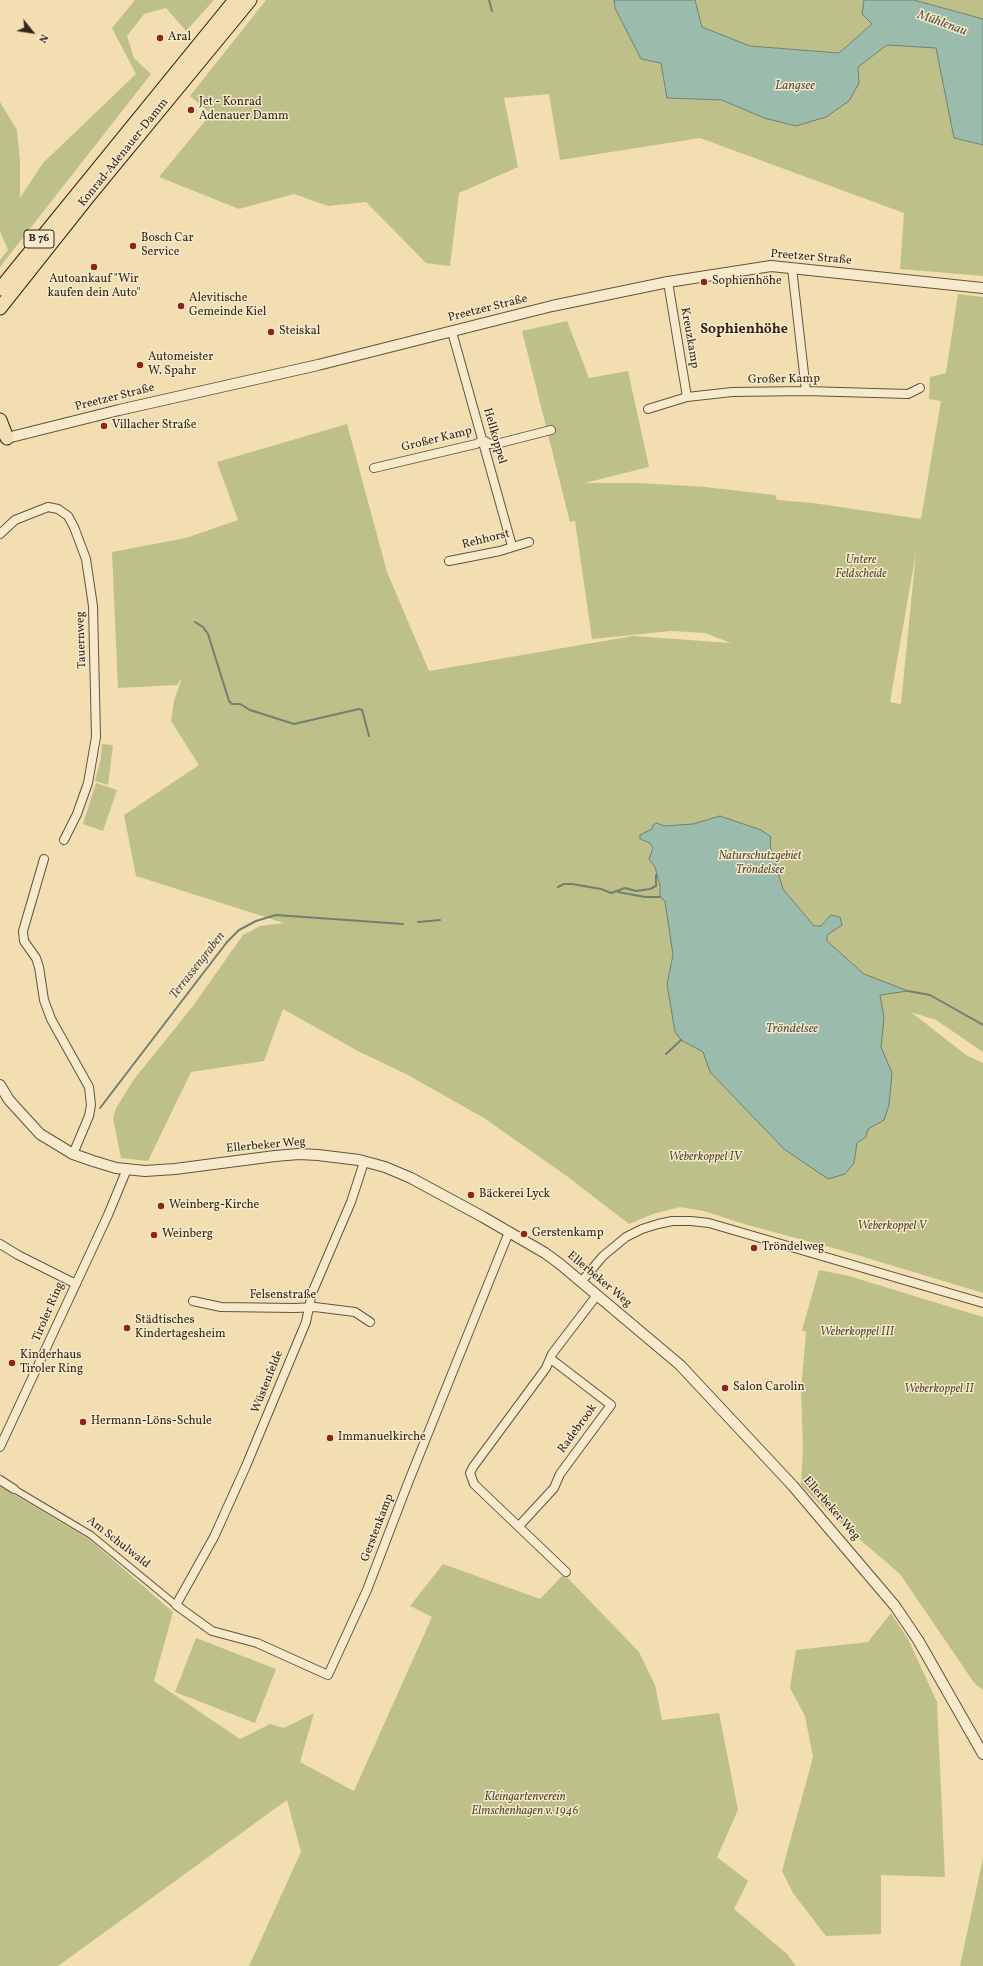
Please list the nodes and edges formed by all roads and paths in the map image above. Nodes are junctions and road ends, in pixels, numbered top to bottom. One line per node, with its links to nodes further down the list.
1 (235, 0): 6 (highway, Konrad-Adenauer-Damm / B 76)
2 (250, 0): 7 (highway, Konrad-Adenauer-Damm / B 76)
3 (792, 268): 4 (street, Preetzer Straße); 5 (street, Preetzer Straße); 10 (street)
4 (668, 282): 8 (street, Preetzer Straße); 11 (street, Kreuzkamp)
5 (983, 288)
6 (0, 289)
7 (0, 308)
8 (452, 332): 15 (street, Preetzer Straße); 16 (street, Hellkoppel)
9 (920, 388): 10 (street, Großer Kamp)
10 (806, 391): 11 (street, Großer Kamp)
11 (687, 397): 12 (street, Großer Kamp)
12 (648, 409)
13 (0, 420): 15 (highway)
14 (551, 430): 16 (street, Großer Kamp)
15 (7, 438)
16 (483, 440): 17 (street, Großer Kamp); 20 (street, Hellkoppel)
17 (374, 468)
18 (0, 534): 22 (street, Tauernweg)
19 (529, 542): 20 (street, Rehhorst)
20 (512, 546): 21 (street, Rehhorst)
21 (449, 561)
22 (64, 840)
23 (44, 859): 25 (street)
24 (0, 1085): 25 (street, Ellerbeker Weg)
25 (73, 1154): 27 (street, Ellerbeker Weg)
26 (364, 1162): 27 (street, Ellerbeker Weg); 28 (street, Ellerbeker Weg); 35 (street, Wüstenfelde)
27 (127, 1169): 31 (street)
28 (509, 1232): 30 (street, Ellerbeker Weg); 43 (street, Gerstenkamp)
29 (0, 1244): 31 (street, Tiroler Ring)
30 (581, 1282): 32 (street, Ellerbeker Weg); 34 (street)
31 (76, 1284): 38 (street, Tiroler Ring)
32 (597, 1295): 37 (street); 44 (street, Ellerbeker Weg)
33 (193, 1301): 35 (street, Felsenstraße)
34 (983, 1303)
35 (308, 1308): 36 (street, Felsenstraße); 43 (street, Wüstenfelde)
36 (370, 1322)
37 (551, 1359): 41 (street); 41 (street, Radebrook)
38 (0, 1447)
39 (0, 1480): 40 (street, Am Schulwald)
40 (14, 1489): 43 (street, Am Schulwald)
41 (519, 1526): 42 (street)
42 (566, 1572)
43 (176, 1606)
44 (983, 1754)

